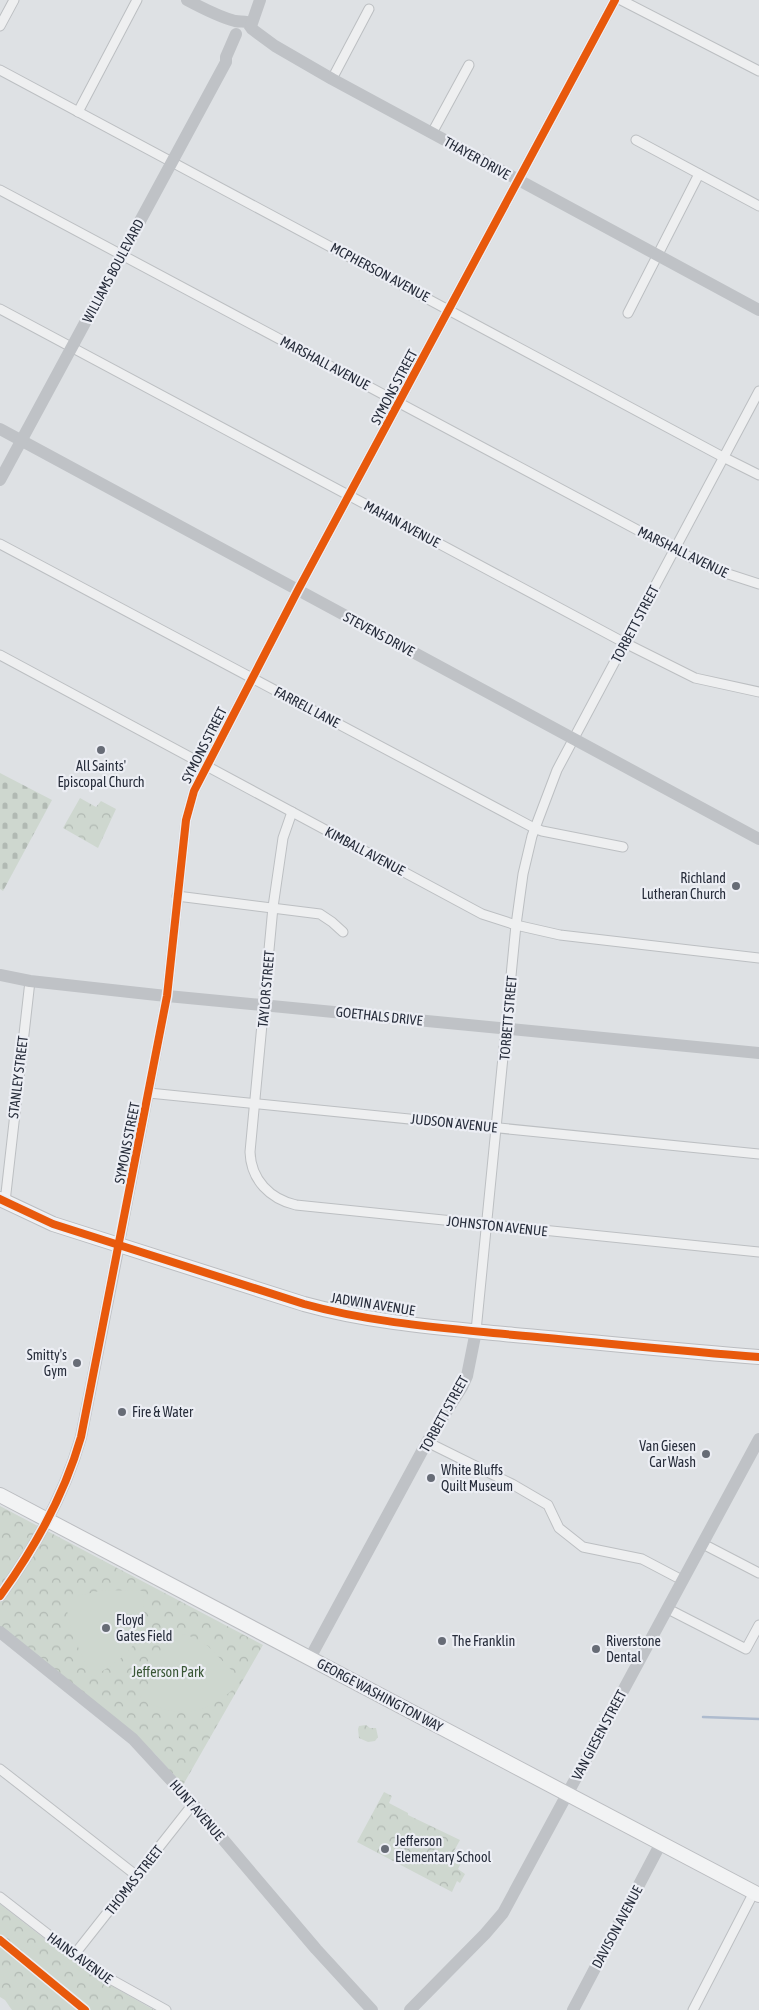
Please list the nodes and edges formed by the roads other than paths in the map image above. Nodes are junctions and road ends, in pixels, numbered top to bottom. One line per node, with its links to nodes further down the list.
1 (14, 0): 9 (street)
2 (137, 0): 15 (street)
3 (187, 0): 10 (street, THAYER DRIVE)
4 (256, 0): 10 (street, WILLIAMS BOULEVARD)
5 (260, 0): 10 (street, WILLIAMS BOULEVARD)
6 (615, 0): 20 (street, SYMONS STREET)
7 (621, 0): 13 (street)
8 (369, 10): 14 (street)
9 (0, 26)
10 (243, 30): 14 (street, THAYER DRIVE); 18 (street, WILLIAMS BOULEVARD)
11 (469, 65): 16 (street)
12 (0, 70): 15 (street, MCPHERSON AVENUE)
13 (759, 71)
14 (332, 79): 16 (street, THAYER DRIVE)
15 (78, 112): 18 (street, MCPHERSON AVENUE)
16 (432, 133): 20 (street, THAYER DRIVE)
17 (636, 140): 19 (street)
18 (172, 161): 23 (street, WILLIAMS BOULEVARD); 26 (street, MCPHERSON AVENUE)
19 (699, 174): 22 (street); 24 (street)
20 (519, 180): 24 (street, THAYER DRIVE); 26 (street, SYMONS STREET)
21 (0, 190): 23 (street, MARSHALL AVENUE)
22 (759, 206)
23 (122, 254): 29 (street, WILLIAMS BOULEVARD); 31 (street, MARSHALL AVENUE)
24 (657, 254): 27 (street, THAYER DRIVE); 28 (street)
25 (0, 309): 29 (street, MAHAN AVENUE)
26 (450, 309): 31 (street, SYMONS STREET); 34 (street, MCPHERSON AVENUE)
27 (759, 310)
28 (628, 313)
29 (72, 348): 33 (street, WILLIAMS BOULEVARD); 37 (street, MAHAN AVENUE)
30 (759, 391): 34 (street, TORBETT STREET)
31 (400, 403): 37 (street, SYMONS STREET); 39 (street, MARSHALL AVENUE)
32 (0, 428): 33 (street, STEVENS DRIVE)
33 (22, 440): 36 (street, WILLIAMS BOULEVARD); 41 (street, STEVENS DRIVE)
34 (723, 457): 35 (street, MCPHERSON AVENUE); 39 (street, TORBETT STREET)
35 (759, 475)
36 (0, 480)
37 (349, 496): 41 (street, SYMONS STREET); 42 (street, MAHAN AVENUE)
38 (0, 544): 44 (street, FARRELL LANE)
39 (675, 550): 40 (street, MARSHALL AVENUE); 42 (street, TORBETT STREET)
40 (759, 584)
41 (298, 590): 44 (street, SYMONS STREET); 46 (street, STEVENS DRIVE)
42 (625, 643): 45 (street, MAHAN AVENUE); 46 (street, TORBETT STREET)
43 (0, 655): 47 (street, KIMBALL AVENUE)
44 (252, 678): 47 (street, SYMONS STREET); 49 (street, FARRELL LANE)
45 (759, 692)
46 (574, 738): 49 (street, TORBETT STREET); 50 (street, STEVENS DRIVE)
47 (206, 766): 48 (street, KIMBALL AVENUE); 52 (street, SYMONS STREET)
48 (292, 812): 53 (street, TAYLOR STREET); 54 (street, KIMBALL AVENUE)
49 (534, 828): 51 (street, FARRELL LANE); 54 (street, TORBETT STREET)
50 (759, 839)
51 (623, 847)
52 (177, 896): 53 (street); 59 (street, SYMONS STREET)
53 (273, 907): 55 (street); 60 (street, TAYLOR STREET)
54 (516, 925): 56 (street, KIMBALL AVENUE); 61 (street, TORBETT STREET)
55 (343, 932)
56 (759, 958)
57 (0, 974): 58 (street, GOETHALS DRIVE)
58 (30, 981): 59 (street, GOETHALS DRIVE); 68 (street, STANLEY STREET)
59 (167, 996): 60 (street, GOETHALS DRIVE); 63 (street, SYMONS STREET)
60 (264, 1004): 61 (street, GOETHALS DRIVE); 64 (street, TAYLOR STREET)
61 (507, 1029): 62 (street, GOETHALS DRIVE); 65 (street, TORBETT STREET)
62 (759, 1053)
63 (150, 1093): 64 (street, JUDSON AVENUE); 70 (street, SYMONS STREET)
64 (256, 1103): 65 (street, JUDSON AVENUE); 67 (street, TAYLOR STREET)
65 (497, 1127): 66 (street, JUDSON AVENUE); 69 (street, TORBETT STREET)
66 (759, 1154)
67 (252, 1168): 69 (street, JOHNSTON AVENUE)
68 (3, 1201): 70 (main road, JADWIN AVENUE)
69 (485, 1225): 71 (street, JOHNSTON AVENUE); 72 (street, TORBETT STREET)
70 (119, 1245): 72 (main road, JADWIN AVENUE); 77 (street, SYMONS STREET)
71 (759, 1252)
72 (476, 1331): 73 (main road, JADWIN AVENUE); 75 (street, TORBETT STREET)
73 (759, 1357)
74 (759, 1439): 78 (street, VAN GIESEN STREET)
75 (427, 1442): 80 (street); 85 (street, TORBETT STREET)
76 (0, 1495): 77 (main road, GEORGE WASHINGTON WAY)
77 (47, 1519): 81 (street, SYMONS STREET); 85 (main road, GEORGE WASHINGTON WAY)
78 (703, 1544): 79 (street); 80 (street, VAN GIESEN STREET)
79 (759, 1573)
80 (682, 1580): 82 (street, VAN GIESEN STREET)
81 (0, 1596)
82 (668, 1609): 83 (street); 87 (street, VAN GIESEN STREET)
83 (759, 1625)
84 (0, 1632): 88 (street, HUNT AVENUE)
85 (310, 1658): 87 (main road, GEORGE WASHINGTON WAY)
86 (0, 1769): 90 (street)
87 (568, 1795): 89 (main road, GEORGE WASHINGTON WAY); 96 (street, VAN GIESEN STREET)
88 (193, 1804): 90 (street, THOMAS STREET); 95 (street, HUNT AVENUE)
89 (661, 1843): 91 (main road, GEORGE WASHINGTON WAY); 97 (street, DAVISON AVENUE)
90 (137, 1876): 93 (street, THOMAS STREET)
91 (757, 1894): 98 (street)
92 (0, 1897): 93 (street, HAINS AVENUE)
93 (74, 1955): 94 (street, HAINS AVENUE)
94 (166, 2010)
95 (372, 2010)
96 (410, 2010)
97 (573, 2010)
98 (693, 2010)

